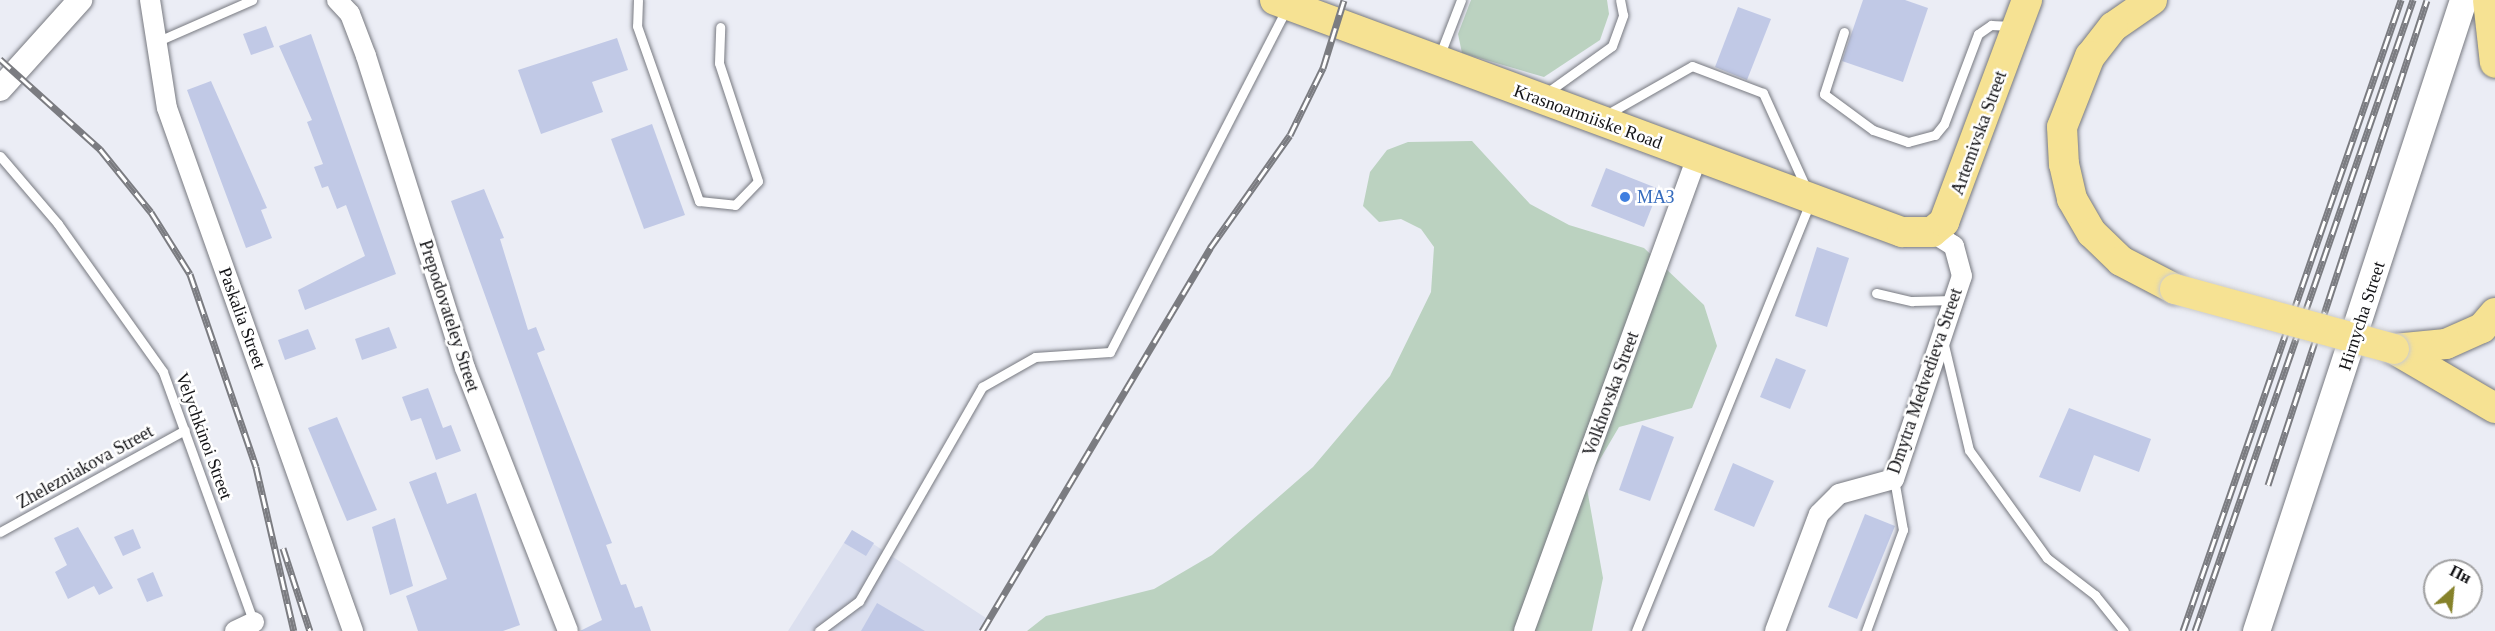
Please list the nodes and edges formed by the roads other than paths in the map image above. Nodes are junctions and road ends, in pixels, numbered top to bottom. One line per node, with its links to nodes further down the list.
1 (80, 0): 18 (street)
2 (150, 0): 15 (street, Paskalia Street)
3 (252, 0): 15 (lane)
4 (337, 0): 38 (street, Prepodovateley Street)
5 (638, 0): 13 (lane)
6 (1461, 0): 16 (lane)
7 (1620, 0): 19 (lane)
8 (2152, 0): 29 (main road, bridge)
9 (2463, 0): 44 (main road, Hirnycha Street)
10 (2488, 0): 17 (main road)
11 (1282, 2): 16 (main road, Krasnoarmiiske Road); 39 (lane)
12 (2022, 13): 14 (lane); 24 (main road, Artemivska Street)
13 (720, 27)
14 (1844, 32)
15 (156, 42): 37 (street, Paskalia Street)
16 (1437, 62): 19 (main road, Krasnoarmiiske Road)
17 (2495, 63)
18 (0, 90)
19 (1538, 99): 20 (main road, Krasnoarmiiske Road)
20 (1596, 120): 22 (main road, Krasnoarmiiske Road); 23 (lane)
21 (0, 156): 31 (lane, Velychkinoi Street)
22 (1697, 157): 23 (main road, Krasnoarmiiske Road); 40 (street, Volkhovska Street)
23 (1811, 200): 24 (main road, Krasnoarmiiske Road); 41 (lane)
24 (1932, 232): 26 (street, Dmytra Medvedieva Street)
25 (1876, 293): 26 (lane)
26 (1954, 300): 28 (street, Dmytra Medvedieva Street)
27 (2495, 313): 29 (main road)
28 (1942, 337): 32 (street, Dmytra Medvedieva Street); 43 (lane)
29 (2394, 348): 30 (main road)
30 (2495, 408)
31 (185, 430): 33 (lane, Zhelezniakova Street); 34 (lane, Velychkinoi Street)
32 (1894, 479): 35 (street, Dmytra Medvedieva Street); 42 (lane)
33 (0, 532)
34 (255, 626): 36 (street)
35 (1781, 630)
36 (235, 631)
37 (353, 631)
38 (568, 631)
39 (819, 631)
40 (1524, 631)
41 (1636, 631)
42 (1866, 631)
43 (2124, 631)
44 (2256, 631)

